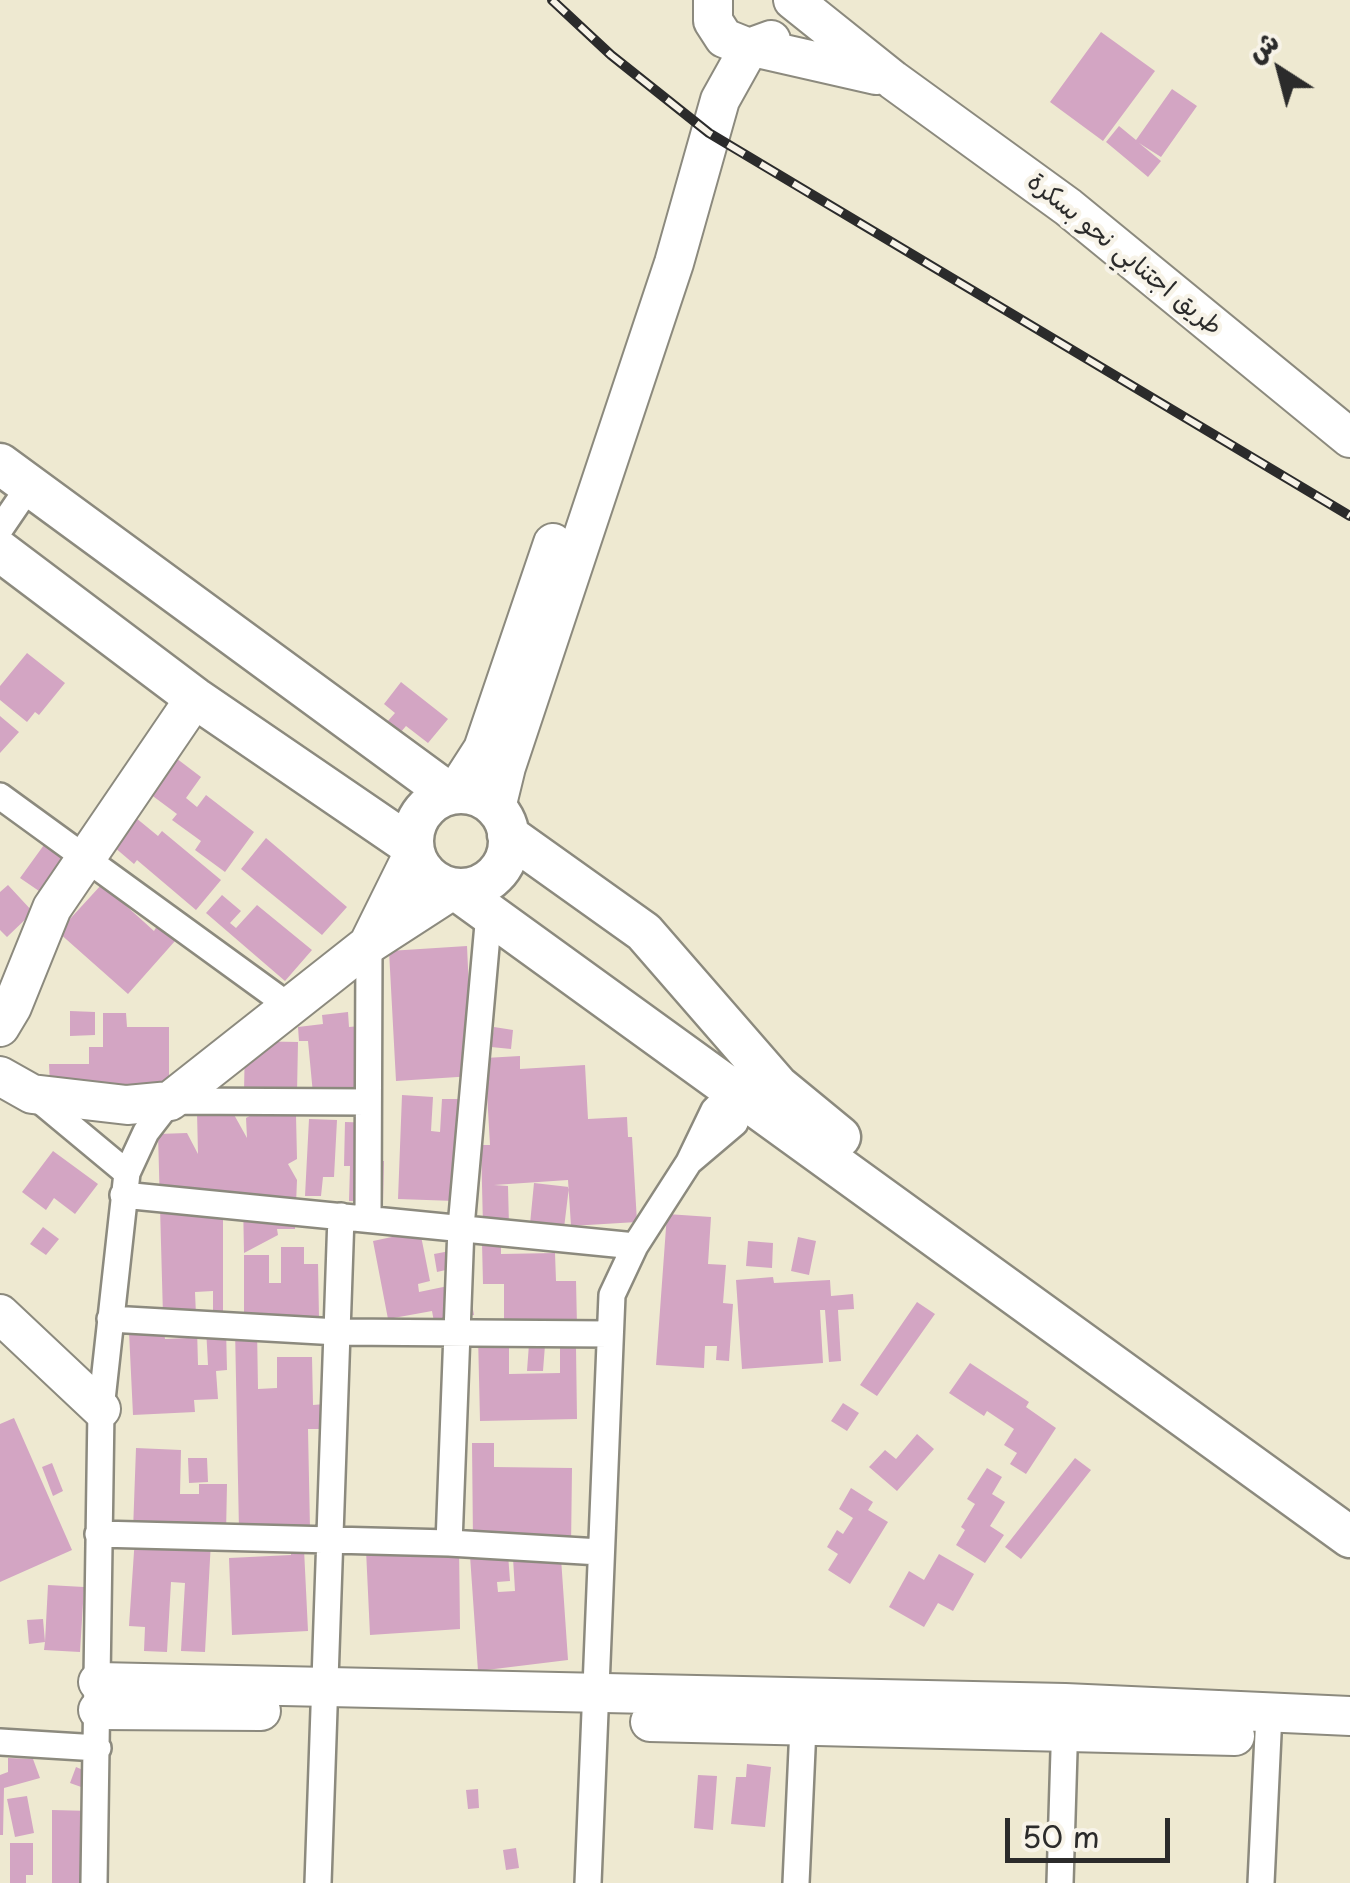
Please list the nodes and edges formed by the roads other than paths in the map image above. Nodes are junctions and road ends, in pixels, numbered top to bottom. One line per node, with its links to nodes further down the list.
1 (790, 0): 2 (street); 3 (street, طريق اجتنابي نحو بسكرة)
2 (726, 24): 3 (street); 4 (street)
3 (892, 80): 5 (street, طريق اجتنابي نحو بسكرة)
4 (703, 160): 10 (street); 12 (street)
5 (1350, 438)
6 (15, 475): 7 (street); 10 (main road)
7 (0, 529)
8 (0, 552): 9 (main road)
9 (195, 698): 13 (main road); 14 (street)
10 (452, 794): 12 (main road); 13 (main road)
11 (0, 796): 14 (street)
12 (502, 822): 15 (main road); 21 (main road)
13 (413, 849): 15 (main road); 17 (street)
14 (83, 858): 18 (street); 19 (street)
15 (454, 889): 16 (main road); 17 (street)
16 (489, 914): 21 (main road); 28 (street)
17 (369, 944): 19 (street); 24 (street)
18 (10, 979): 20 (street)
19 (289, 1006): 23 (street)
20 (0, 1027)
21 (750, 1081): 29 (street); 36 (main road); 38 (main road)
22 (16, 1085): 23 (street); 25 (street)
23 (170, 1101): 24 (street); 25 (street)
24 (368, 1102): 27 (street)
25 (125, 1184): 26 (street); 31 (street)
26 (341, 1216): 27 (street); 32 (street)
27 (368, 1219): 28 (street)
28 (461, 1228): 29 (street); 33 (street)
29 (635, 1246): 34 (street)
30 (0, 1314): 35 (street)
31 (110, 1320): 32 (street); 35 (street)
32 (338, 1332): 33 (street); 39 (street)
33 (456, 1334): 34 (street); 40 (street)
34 (609, 1334): 41 (street)
35 (100, 1409): 37 (street)
36 (1350, 1506)
37 (98, 1534): 39 (street); 44 (street)
38 (1350, 1537)
39 (330, 1539): 40 (street); 42 (street)
40 (450, 1543): 41 (street)
41 (600, 1552): 43 (street)
42 (324, 1700): 43 (street); 44 (street); 52 (street)
43 (596, 1707): 46 (street); 48 (street); 53 (street)
44 (98, 1713): 50 (street); 51 (street)
45 (1350, 1716): 47 (street)
46 (1064, 1718): 47 (street); 48 (street); 55 (street)
47 (1268, 1724): 49 (street); 56 (street)
48 (803, 1728): 54 (street)
49 (1350, 1738)
50 (0, 1742)
51 (94, 1883)
52 (318, 1883)
53 (588, 1883)
54 (796, 1883)
55 (1060, 1883)
56 (1262, 1883)

